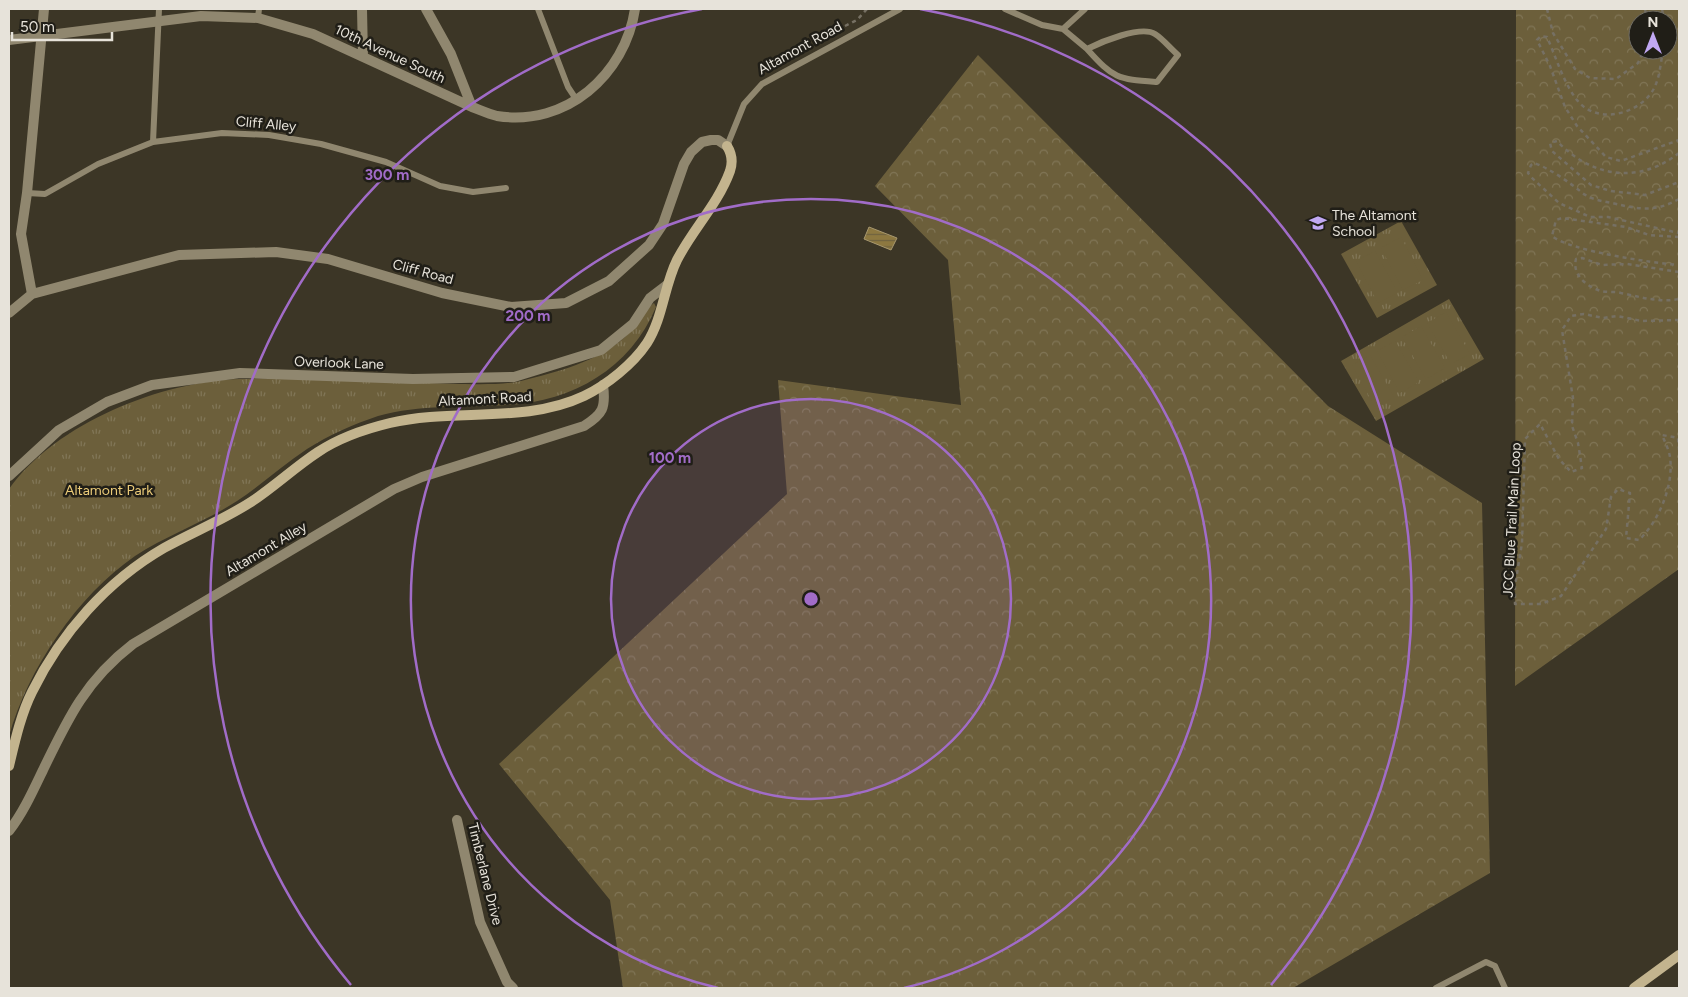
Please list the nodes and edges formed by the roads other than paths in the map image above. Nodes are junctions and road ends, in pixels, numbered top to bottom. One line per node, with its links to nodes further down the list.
1 (44, 9): 13 (street)
2 (159, 9): 11 (lane)
3 (362, 9): 16 (street)
4 (426, 9): 18 (street)
5 (538, 9): 17 (lane)
6 (634, 9): 17 (street, 10th Avenue South)
7 (900, 9): 20 (lane, Altamont Road)
8 (1005, 9): 12 (lane)
9 (1085, 9): 12 (lane)
10 (258, 13): 11 (street, 10th Avenue South); 16 (street, 10th Avenue South)
11 (158, 22): 13 (street, 10th Avenue South); 19 (lane)
12 (1063, 29): 15 (lane)
13 (43, 36): 14 (street, 10th Avenue South); 22 (street)
14 (9, 40)
15 (1087, 49): 15 (lane)
16 (364, 57): 18 (street, 10th Avenue South)
17 (576, 99): 18 (street, 10th Avenue South)
18 (472, 107)
19 (153, 142): 21 (lane, Cliff Alley); 22 (lane, Cliff Alley)
20 (727, 146): 23 (street, Altamont Road); 24 (street, Cliff Road)
21 (506, 188)
22 (27, 193): 24 (street)
23 (667, 285): 26 (street, Altamont Road); 27 (street, Overlook Lane)
24 (32, 294): 25 (street)
25 (9, 313)
26 (603, 385): 28 (street, Altamont Road); 30 (street, Altamont Alley)
27 (9, 476)
28 (9, 766)
29 (458, 820): 32 (street, Timberlane Drive)
30 (9, 831)
31 (1679, 955): 35 (street)
32 (513, 988)
33 (1436, 988): 34 (lane)
34 (1505, 988)
35 (1634, 988)

